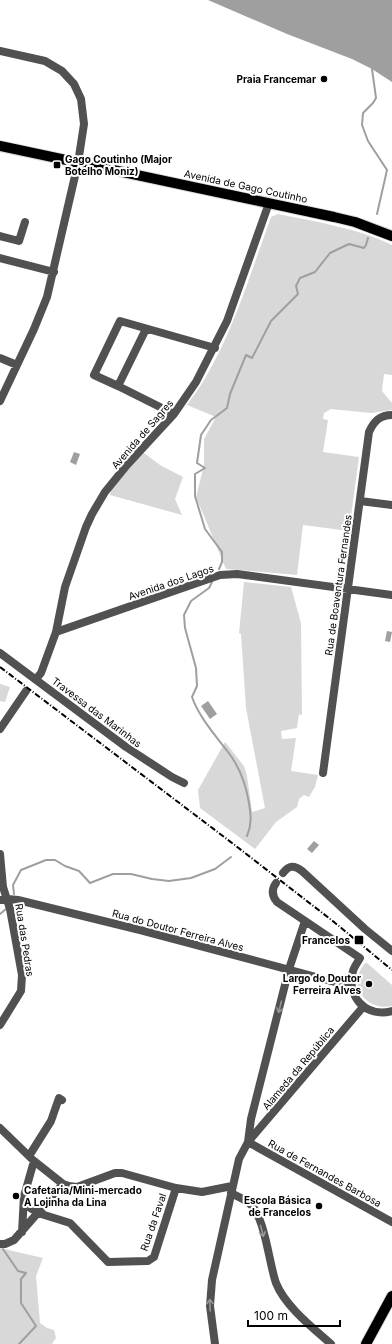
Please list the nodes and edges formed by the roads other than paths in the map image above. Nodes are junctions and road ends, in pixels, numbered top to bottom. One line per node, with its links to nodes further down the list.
1 (0, 51): 3 (street)
2 (0, 146): 3 (main road, Avenida de Gago Coutinho)
3 (78, 163): 4 (main road, Avenida de Gago Coutinho); 9 (street)
4 (269, 203): 7 (main road, Avenida de Gago Coutinho); 11 (street, Avenida de Sagres)
5 (25, 222): 6 (street)
6 (0, 236)
7 (392, 236)
8 (0, 258): 9 (street)
9 (54, 272): 13 (street)
10 (146, 329): 11 (street); 14 (street); 14 (street)
11 (215, 348): 16 (street, Avenida de Sagres)
12 (0, 358): 13 (street)
13 (17, 365): 15 (street)
14 (118, 386): 16 (street)
15 (0, 400)
16 (174, 414): 22 (street, Avenida de Sagres)
17 (392, 415): 18 (street, Rua de Boaventura Fernandes)
18 (360, 501): 19 (street); 20 (street, Rua de Boaventura Fernandes)
19 (392, 505)
20 (347, 589): 21 (street, Avenida dos Lagos); 22 (street, Avenida dos Lagos); 27 (street, Rua de Boaventura Fernandes)
21 (392, 595)
22 (56, 632): 24 (street, Avenida de Sagres)
23 (0, 653): 24 (street, Travessa das Marinhas)
24 (36, 679): 28 (street, Travessa das Marinhas)
25 (26, 692): 26 (street)
26 (0, 729)
27 (323, 773)
28 (184, 783)
29 (0, 854): 32 (street, Rua das Pedras)
30 (283, 873): 34 (street)
31 (276, 883): 33 (street)
32 (4, 899): 35 (street, Rua do Doutor Ferreira Alves); 39 (street, Rua das Pedras)
33 (305, 920): 35 (street); 36 (street)
34 (392, 951)
35 (289, 969): 36 (street, Rua do Doutor Ferreira Alves); 42 (street, one-way to 42)
36 (351, 985): 37 (street)
37 (363, 1007): 38 (street); 42 (street, Alameda da República)
38 (392, 1011)
39 (0, 1025)
40 (62, 1100): 43 (street)
41 (0, 1128): 43 (street)
42 (248, 1142): 46 (street); 49 (street, Rua de Fernandes Barbosa)
43 (31, 1158): 44 (street); 47 (street)
44 (63, 1184): 45 (street); 48 (street)
45 (176, 1188): 46 (street); 48 (street, Rua da Faval)
46 (231, 1189): 53 (street, one-way to 46); 54 (street, one-way to 54)
47 (24, 1204): 48 (street, Rua da Faval); 50 (street)
48 (38, 1213): 50 (street)
49 (392, 1222)
50 (22, 1232): 51 (street)
51 (0, 1244)
52 (392, 1296): 55 (main road)
53 (215, 1344)
54 (331, 1344)
55 (366, 1344)

